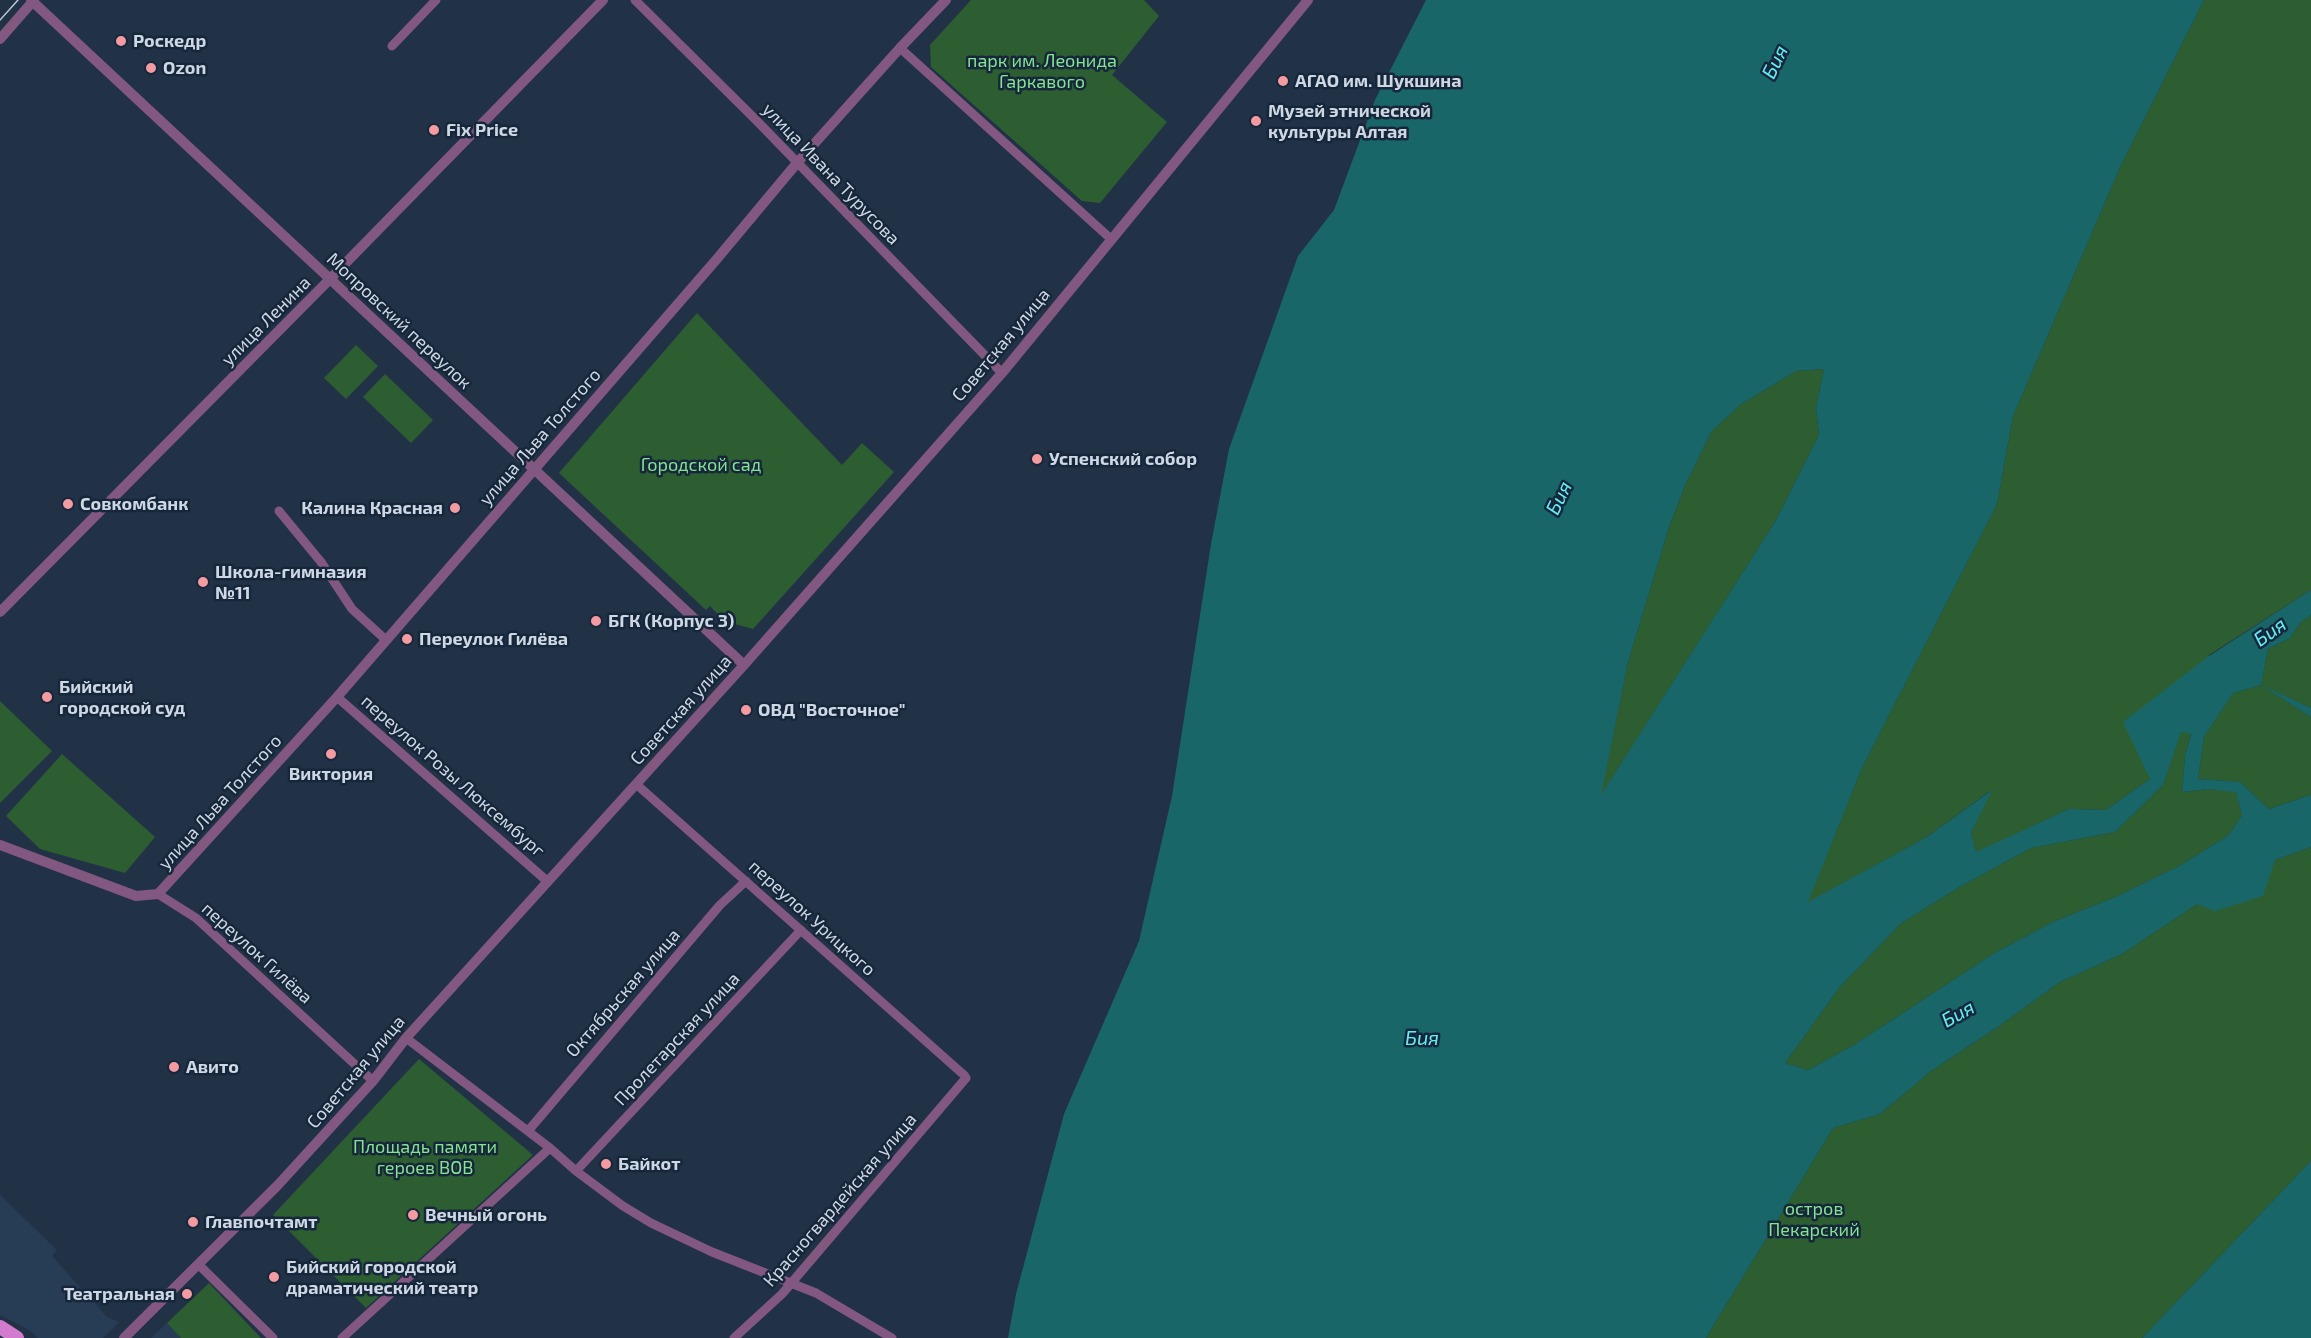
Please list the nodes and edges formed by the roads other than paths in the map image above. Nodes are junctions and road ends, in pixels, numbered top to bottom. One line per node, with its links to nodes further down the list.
1 (436, 0): 8 (street)
2 (603, 0): 12 (street, улица Ленина)
3 (635, 0): 10 (street, улица Ивана Турусова)
4 (946, 0): 9 (street, улица Льва Толстого)
5 (1308, 0): 11 (street, Советская улица)
6 (33, 1): 7 (street); 12 (street, Мопровский переулок)
7 (0, 39)
8 (392, 46)
9 (900, 48): 10 (street, улица Льва Толстого); 11 (street)
10 (797, 163): 13 (street, улица Ивана Турусова); 14 (street, улица Льва Толстого)
11 (1111, 239): 13 (street, Советская улица)
12 (330, 279): 14 (street, Мопровский переулок); 16 (street, улица Ленина)
13 (1002, 373): 18 (street, Советская улица)
14 (534, 470): 17 (street, улица Льва Толстого); 18 (street, Мопровский переулок)
15 (279, 511): 17 (street)
16 (0, 612)
17 (386, 640): 19 (street, улица Льва Толстого)
18 (744, 665): 20 (street, Советская улица)
19 (337, 697): 22 (street, переулок Розы Люксембург); 24 (street, улица Льва Толстого)
20 (636, 784): 22 (street, Советская улица); 23 (street, переулок Урицкого)
21 (0, 845): 24 (street)
22 (547, 881): 26 (street, Советская улица)
23 (746, 881): 25 (street, переулок Урицкого); 29 (street, Октябрьская улица)
24 (158, 894): 28 (street, переулок Гилёва)
25 (801, 930): 27 (street, переулок Урицкого); 31 (street, Пролетарская улица)
26 (405, 1038): 28 (street, Советская улица); 29 (street)
27 (966, 1078): 33 (street, Красногвардейская улица)
28 (373, 1082): 32 (street, Советская улица)
29 (528, 1131): 30 (street)
30 (550, 1148): 31 (street); 36 (street)
31 (576, 1171): 33 (street)
32 (199, 1265): 34 (street, Советская улица); 35 (street)
33 (790, 1285): 37 (street, Красногвардейская улица); 38 (street)
34 (124, 1338)
35 (273, 1338)
36 (342, 1338)
37 (734, 1338)
38 (892, 1338)

